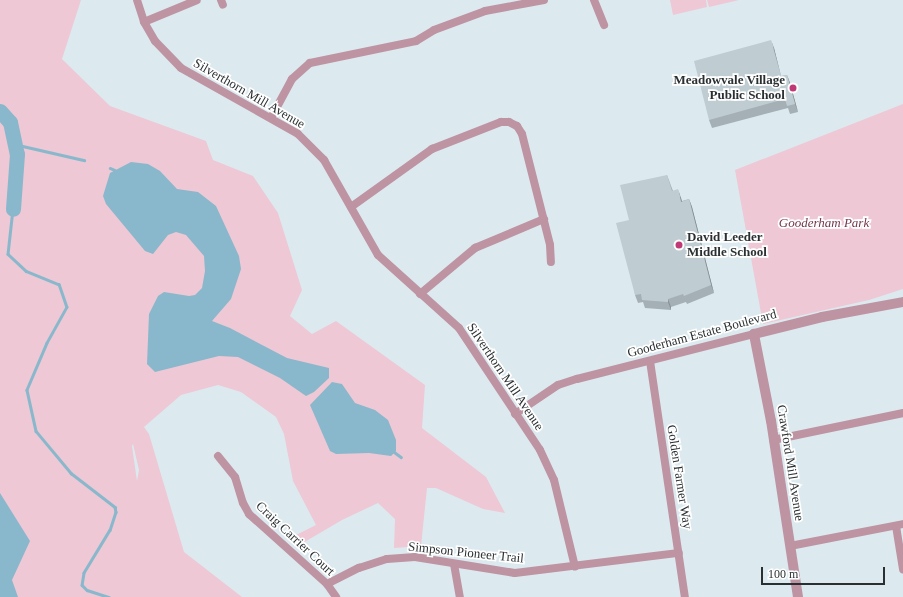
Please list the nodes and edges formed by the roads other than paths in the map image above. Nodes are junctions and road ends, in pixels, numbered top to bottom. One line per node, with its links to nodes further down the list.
1 (137, 0): 5 (street, Silverthorn Mill Avenue)
2 (197, 0): 5 (street)
3 (544, 0): 7 (street)
4 (594, 0): 6 (street)
5 (144, 22): 7 (street, Silverthorn Mill Avenue)
6 (604, 25)
7 (271, 118): 8 (street, Silverthorn Mill Avenue)
8 (351, 207): 9 (street); 11 (street, Silverthorn Mill Avenue)
9 (544, 219): 10 (street); 11 (street)
10 (551, 262)
11 (420, 294): 15 (street, Silverthorn Mill Avenue)
12 (903, 302): 13 (street, Gooderham Estate Boulevard)
13 (754, 334): 14 (street, Gooderham Estate Boulevard); 17 (street, Crawford Mill Avenue)
14 (650, 361): 15 (street, Gooderham Estate Boulevard); 21 (street, Golden Farmer Way)
15 (516, 414): 23 (street, Silverthorn Mill Avenue)
16 (903, 414): 17 (street)
17 (773, 440): 20 (street, Crawford Mill Avenue)
18 (218, 456): 25 (street, Craig Carrier Court)
19 (900, 525): 20 (street); 24 (street)
20 (790, 546): 29 (street, Crawford Mill Avenue)
21 (679, 553): 23 (street, Simpson Pioneer Trail); 28 (street, Golden Farmer Way)
22 (454, 564): 23 (street, Simpson Pioneer Trail); 25 (street, Simpson Pioneer Trail); 27 (street)
23 (575, 567)
24 (903, 569)
25 (327, 584): 26 (street, Craig Carrier Court)
26 (336, 597)
27 (460, 597)
28 (686, 597)
29 (798, 597)

